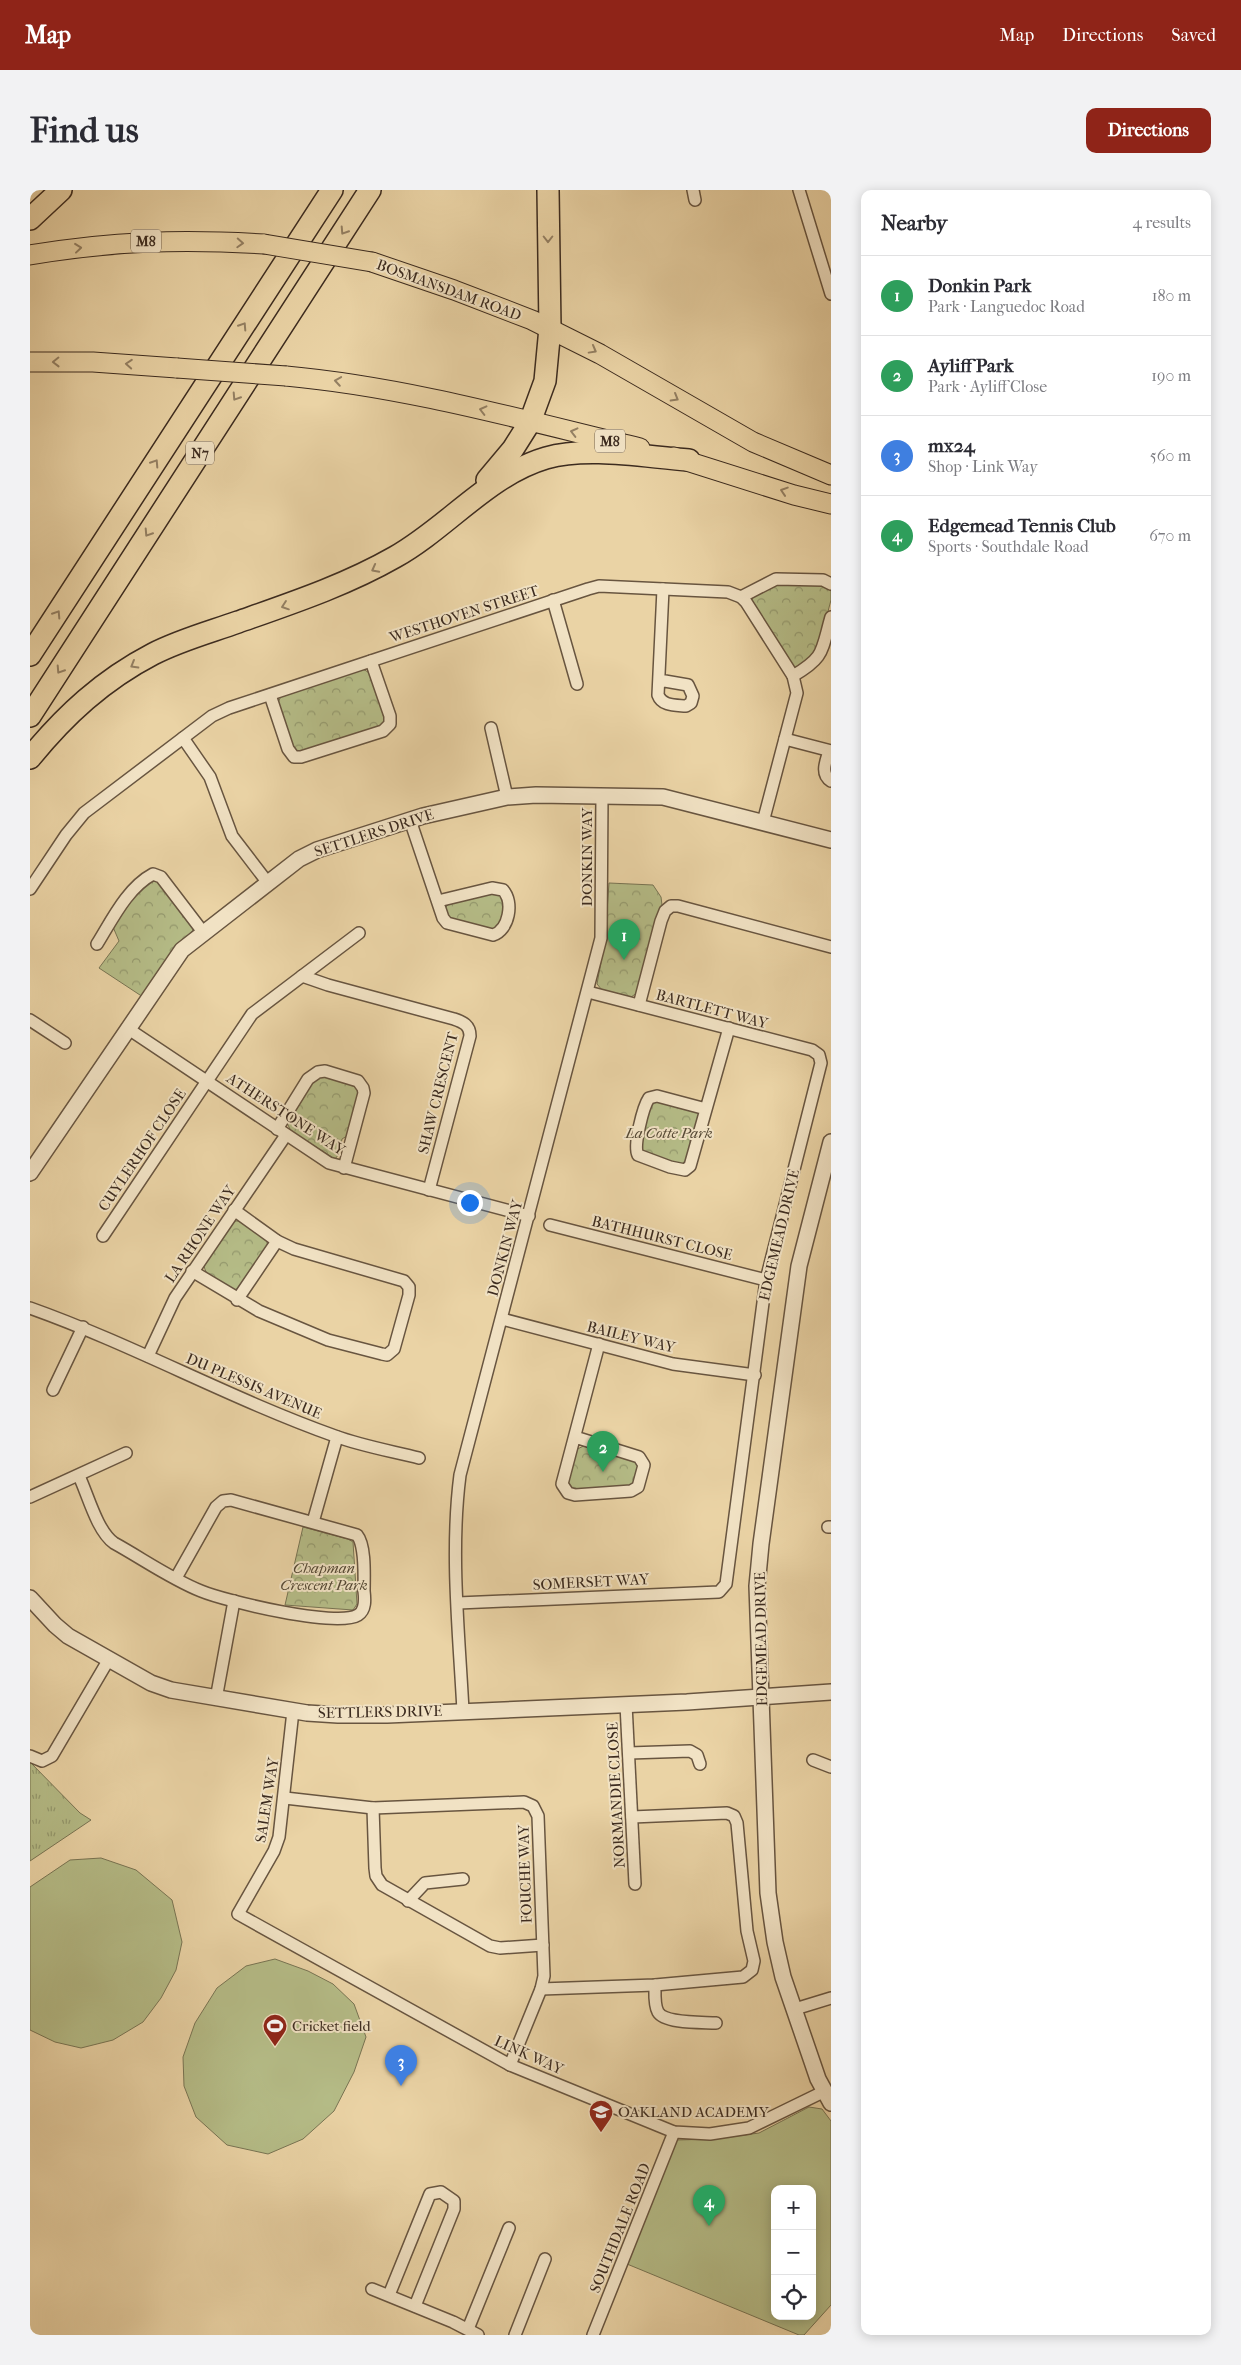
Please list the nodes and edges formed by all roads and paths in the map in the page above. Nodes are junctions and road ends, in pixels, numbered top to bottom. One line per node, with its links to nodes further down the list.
1 (61, 190): 6 (highway)
2 (332, 190): 22 (highway, N7, one-way to 2)
3 (370, 190): 28 (highway, N7, one-way to 28)
4 (548, 190): 10 (highway, one-way to 10)
5 (799, 190): 8 (street)
6 (30, 219)
7 (30, 255): 10 (main road, BOSMANSDAM ROAD / M8, one-way to 10, bridge)
8 (826, 266): 9 (street)
9 (831, 294)
10 (550, 328): 12 (highway); 14 (main road, BOSMANSDAM ROAD / M8, one-way to 14)
11 (30, 362): 12 (main road, M8, one-way to 11, bridge)
12 (530, 422): 13 (main road, M8, one-way to 12); 16 (highway)
13 (689, 460): 15 (main road, M8, one-way to 13); 16 (highway)
14 (831, 475)
15 (831, 504)
16 (449, 520): 33 (highway, one-way to 33)
17 (831, 584): 19 (street)
18 (663, 589): 19 (street, WESTHOVEN STREET); 20 (street, WESTHOVEN STREET); 25 (street)
19 (741, 596): 24 (street)
20 (553, 600): 23 (street, WESTHOVEN STREET); 26 (street)
21 (831, 617): 24 (street)
22 (30, 655)
23 (371, 661): 27 (street, WESTHOVEN STREET); 27 (street)
24 (793, 676): 31 (street)
25 (658, 680)
26 (577, 684)
27 (270, 695): 30 (street, WESTHOVEN STREET)
28 (30, 716)
29 (491, 728): 36 (street)
30 (183, 738): 40 (street); 41 (street, WESTHOVEN STREET)
31 (785, 739): 32 (street); 38 (street)
32 (830, 751): 34 (street)
33 (30, 758)
34 (831, 781)
35 (602, 795): 36 (street, SETTLERS DRIVE); 38 (street, SETTLERS DRIVE); 48 (street, DONKIN WAY)
36 (506, 797): 37 (street, SETTLERS DRIVE)
37 (410, 820): 40 (street, SETTLERS DRIVE); 42 (street)
38 (763, 822): 39 (street, SETTLERS DRIVE)
39 (831, 840)
40 (268, 883): 43 (street, SETTLERS DRIVE)
41 (30, 889)
42 (438, 901): 42 (street)
43 (203, 932): 45 (street); 51 (street, SETTLERS DRIVE)
44 (359, 933): 47 (street)
45 (97, 944)
46 (831, 947): 49 (street)
47 (302, 976): 55 (street); 61 (street, SHAW CRESCENT)
48 (588, 992): 49 (street, BARTLETT WAY); 63 (street, DONKIN WAY)
49 (639, 1005): 52 (street, BARTLETT WAY)
50 (30, 1020): 53 (street)
51 (128, 1028): 55 (street, ATHERSTONE WAY); 60 (street, SETTLERS DRIVE)
52 (729, 1028): 54 (street, BARTLETT WAY); 56 (street)
53 (65, 1043)
54 (822, 1063): 68 (street, EDGEMEAD DRIVE)
55 (206, 1081): 57 (street, ATHERSTONE WAY); 65 (street, CUYLERHOF CLOSE)
56 (706, 1109): 56 (street)
57 (282, 1132): 59 (street, ATHERSTONE WAY); 59 (street, LA RHONE WAY); 62 (street, LA RHONE WAY)
58 (831, 1142): 92 (street, EDGEMEAD DRIVE)
59 (344, 1168): 61 (street, ATHERSTONE WAY)
60 (30, 1173)
61 (429, 1190): 63 (street, ATHERSTONE WAY)
62 (234, 1210): 66 (street); 67 (street, LA RHONE WAY)
63 (529, 1216): 71 (street, DONKIN WAY)
64 (550, 1224): 68 (street, BATHHURST CLOSE)
65 (102, 1236)
66 (277, 1241): 69 (street); 69 (street)
67 (192, 1271): 69 (street); 74 (street, LA RHONE WAY)
68 (766, 1280): 75 (street, EDGEMEAD DRIVE)
69 (237, 1300)
70 (30, 1308): 72 (street, DU PLESSIS AVENUE)
71 (502, 1319): 73 (street, BAILEY WAY); 88 (street, DONKIN WAY)
72 (83, 1327): 74 (street, DU PLESSIS AVENUE); 76 (street)
73 (599, 1344): 75 (street, BAILEY WAY); 78 (street)
74 (148, 1356): 77 (street, DU PLESSIS AVENUE)
75 (755, 1375): 85 (street, EDGEMEAD DRIVE)
76 (53, 1390)
77 (337, 1437): 80 (street, DU PLESSIS AVENUE); 83 (street)
78 (575, 1438): 78 (street)
79 (126, 1453): 81 (street)
80 (419, 1458)
81 (80, 1476): 82 (street); 84 (street)
82 (30, 1497)
83 (313, 1522): 84 (street); 87 (street)
84 (176, 1578): 87 (street)
85 (724, 1588): 88 (street, SOMERSET WAY)
86 (30, 1598): 89 (street, SETTLERS DRIVE)
87 (234, 1601): 91 (street)
88 (458, 1603): 95 (street, DONKIN WAY)
89 (109, 1658): 91 (street, SETTLERS DRIVE); 97 (street)
90 (831, 1692): 92 (street, SETTLERS DRIVE)
91 (216, 1698): 94 (street, SETTLERS DRIVE)
92 (761, 1698): 93 (street, SETTLERS DRIVE); 112 (street, EDGEMEAD DRIVE)
93 (626, 1704): 95 (street, SETTLERS DRIVE); 96 (street, NORMANDIE CLOSE)
94 (293, 1711): 95 (street, SETTLERS DRIVE); 101 (street, SALEM WAY)
95 (463, 1711)
96 (629, 1753): 99 (street); 103 (street, NORMANDIE CLOSE)
97 (30, 1756)
98 (813, 1760): 100 (street)
99 (700, 1764)
100 (831, 1767)
101 (284, 1798): 102 (street, FOUCHE WAY); 107 (street, SALEM WAY)
102 (373, 1808): 106 (street); 108 (street, FOUCHE WAY)
103 (632, 1817): 105 (street, NORMANDIE CLOSE); 109 (street)
104 (463, 1879): 106 (street)
105 (635, 1884)
106 (408, 1901): 108 (street)
107 (238, 1914): 114 (street, LINK WAY)
108 (543, 1945): 110 (street, FOUCHE WAY)
109 (655, 1985): 110 (street); 113 (street)
110 (542, 1989): 114 (street, FOUCHE WAY)
111 (831, 1998): 112 (street)
112 (795, 2009): 115 (street, EDGEMEAD DRIVE)
113 (716, 2022)
114 (510, 2065): 116 (street, LINK WAY)
115 (828, 2097): 116 (street, LINK WAY)
116 (674, 2132): 125 (street, SOUTHDALE ROAD)
117 (509, 2228): 122 (street)
118 (545, 2259): 124 (street)
119 (372, 2288): 120 (street)
120 (388, 2295): 121 (street); 121 (street)
121 (415, 2306): 122 (street)
122 (468, 2329): 123 (street)
123 (478, 2335)
124 (515, 2335)
125 (593, 2335)

